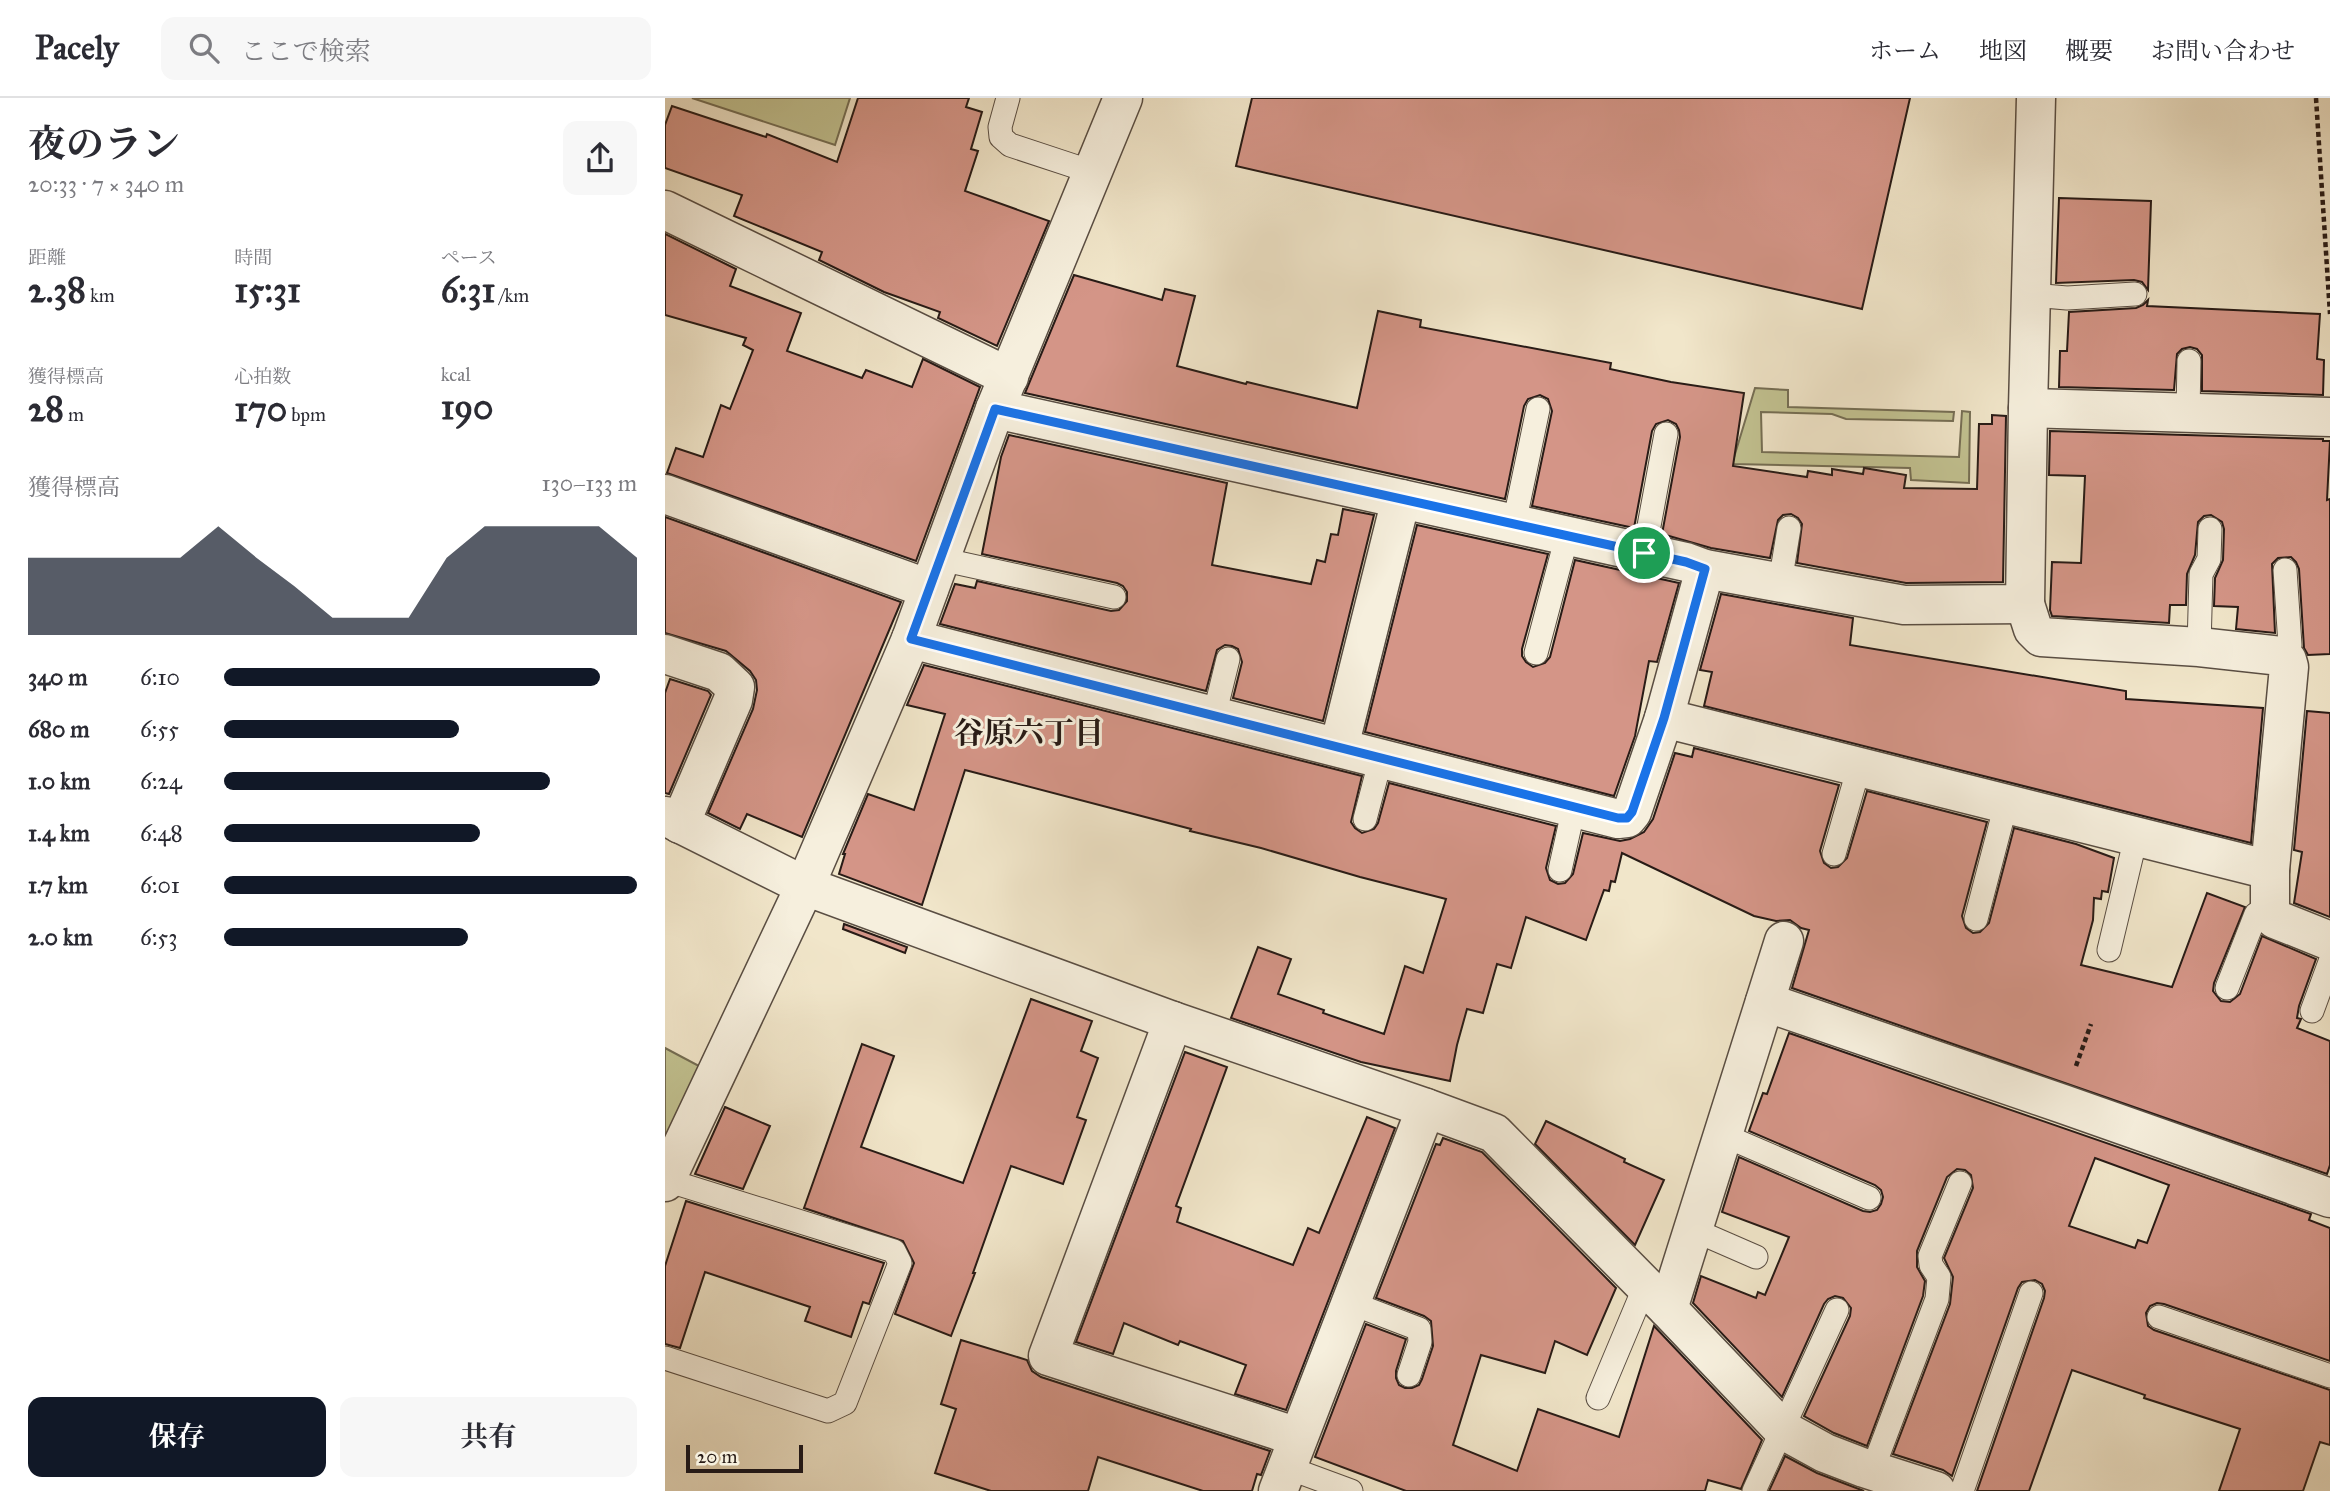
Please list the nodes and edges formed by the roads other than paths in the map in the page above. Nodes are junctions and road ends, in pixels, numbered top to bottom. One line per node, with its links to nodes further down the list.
1 (1008, 98): 4 (lane)
2 (1123, 98): 4 (street)
3 (2036, 98): 7 (street)
4 (1092, 172): 9 (street)
5 (665, 210): 9 (street)
6 (2135, 294): 7 (lane)
7 (2031, 296): 10 (street)
8 (2189, 362): 12 (lane)
9 (1002, 393): 16 (street); 24 (street)
10 (2028, 408): 12 (street); 27 (street)
11 (1538, 410): 17 (lane)
12 (2188, 412): 13 (street)
13 (2330, 417)
14 (1666, 434): 21 (lane)
15 (665, 494): 24 (street)
16 (1401, 499): 17 (street); 36 (street)
17 (1514, 524): 20 (street)
18 (1789, 528): 25 (lane)
19 (2210, 529): 29 (lane)
20 (1567, 536): 21 (street); 30 (lane)
21 (1644, 553): 22 (street)
22 (1705, 569): 25 (street); 35 (street)
23 (2285, 570): 33 (lane)
24 (934, 574): 26 (lane); 28 (street)
25 (1780, 583): 27 (street)
26 (1114, 597)
27 (2025, 604): 29 (street)
28 (911, 639): 34 (street); 47 (street)
29 (2199, 648): 33 (street)
30 (1536, 653)
31 (665, 654): 42 (street)
32 (1228, 659): 34 (lane)
33 (2287, 660): 46 (street)
34 (1214, 716): 36 (street)
35 (1664, 718): 38 (street); 40 (street)
36 (1339, 747): 37 (street)
37 (1381, 758): 40 (street); 41 (lane)
38 (1859, 767): 39 (street); 44 (lane)
39 (2006, 804): 43 (street); 49 (lane)
40 (1574, 807): 45 (lane)
41 (1365, 819)
42 (672, 820): 47 (street)
43 (2136, 837): 46 (street); 52 (lane)
44 (1834, 854)
45 (1560, 870)
46 (2270, 870): 48 (street)
47 (805, 886): 57 (street); 60 (street)
48 (2269, 908): 51 (street); 54 (lane)
49 (1976, 919)
50 (1784, 941): 55 (street)
51 (2330, 941)
52 (2109, 950)
53 (2330, 962): 56 (lane)
54 (2227, 988)
55 (1765, 1002): 59 (street); 63 (street)
56 (2312, 1011)
57 (1173, 1021): 58 (street); 76 (street)
58 (1426, 1108): 67 (street); 68 (street)
59 (1723, 1135): 62 (lane); 64 (street)
60 (666, 1181): 71 (lane)
61 (1959, 1183): 77 (lane)
62 (1869, 1198)
63 (2330, 1198)
64 (1693, 1230): 65 (lane); 67 (street)
65 (1756, 1257)
66 (2031, 1293): 81 (lane)
67 (1657, 1298): 74 (lane); 75 (street)
68 (1351, 1303): 72 (lane); 76 (street)
69 (1837, 1310): 75 (lane)
70 (2159, 1317): 73 (lane)
71 (665, 1358)
72 (1409, 1375)
73 (2330, 1376)
74 (1598, 1398)
75 (1783, 1430): 77 (street); 79 (lane)
76 (1287, 1465): 78 (lane)
77 (1872, 1471): 80 (street)
78 (1351, 1491)
79 (1754, 1491)
80 (1934, 1491)
81 (1962, 1491)

